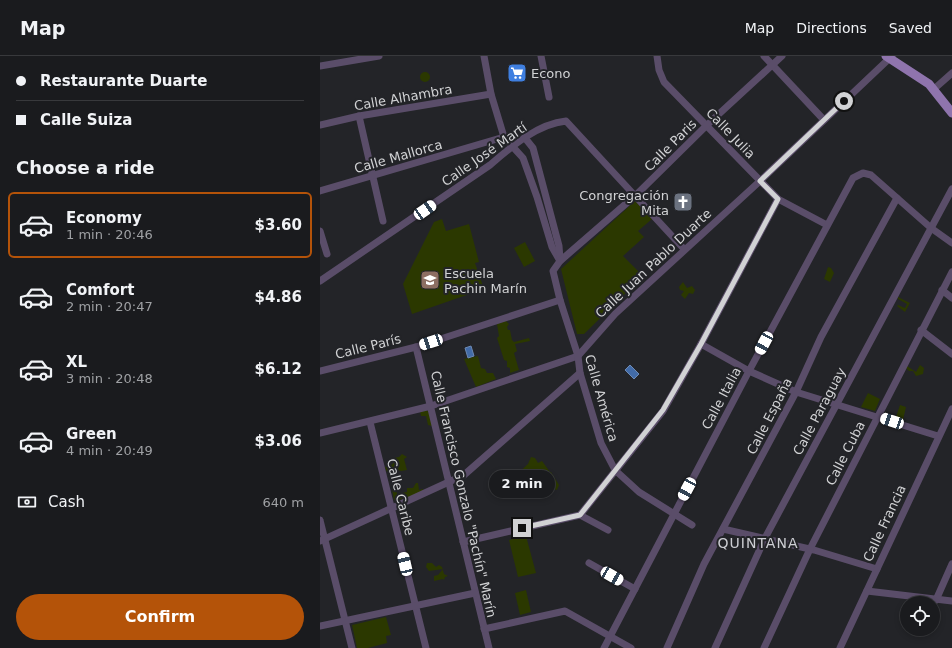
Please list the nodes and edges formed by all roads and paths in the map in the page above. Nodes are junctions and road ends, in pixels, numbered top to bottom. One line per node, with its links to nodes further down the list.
1 (379, 56): 10 (street)
2 (484, 56): 13 (street)
3 (541, 56): 14 (street)
4 (657, 56): 19 (street, Calle Julia)
5 (764, 56): 8 (street)
6 (782, 56): 8 (street)
7 (889, 57): 12 (main road); 17 (street, Calle Juan Pablo Duarte)
8 (773, 64): 17 (street); 19 (street)
9 (952, 65): 11 (street)
10 (320, 66)
11 (949, 75): 12 (street)
12 (934, 89): 15 (main road)
13 (491, 94): 16 (street, Calle Alhambra); 20 (street)
14 (549, 97)
15 (952, 113)
16 (359, 116): 18 (street, Calle Alhambra); 23 (street)
17 (824, 120): 24 (street, Calle Juan Pablo Duarte)
18 (320, 125)
19 (708, 125): 24 (street, Calle Julia); 27 (street, Calle Paris)
20 (504, 137): 22 (street); 23 (street, Calle Mallorca)
21 (525, 138): 22 (street, Calle José Martí); 27 (street, Calle José Martí); 37 (street, Calle América)
22 (512, 146): 37 (street); 39 (street, Calle José Martí)
23 (374, 176): 26 (street, Calle Mallorca); 30 (street)
24 (760, 181): 29 (street, Calle Julia); 35 (street, Calle Juan Pablo Duarte)
25 (952, 189): 32 (street, Calle Paraguay)
26 (320, 191)
27 (636, 195): 35 (street); 37 (street, Calle Paris)
28 (897, 198): 31 (street, Calle Italia); 32 (street); 51 (street, Calle España)
29 (778, 199): 31 (street, Calle Julia); 44 (street)
30 (383, 221)
31 (827, 225): 49 (street, Calle Italia)
32 (931, 228): 34 (street); 52 (street, Calle Paraguay)
33 (320, 231): 36 (street)
34 (952, 243)
35 (684, 249): 47 (street, Calle Juan Pablo Duarte)
36 (327, 254)
37 (560, 261): 42 (street, Calle América)
38 (952, 272): 40 (street, Calle Cuba)
39 (320, 281)
40 (942, 290): 41 (street); 43 (street, Calle Cuba)
41 (952, 298)
42 (560, 300): 45 (street, Calle París); 47 (street, Calle América)
43 (921, 330): 46 (street); 55 (street, Calle Cuba)
44 (701, 344): 49 (street); 59 (street)
45 (416, 346): 48 (street, Calle París); 53 (street, Calle Francisco Gonzalo "Pachín" Marín)
46 (952, 354)
47 (578, 356): 50 (street, Calle América); 53 (street, Calle Juan Pablo Duarte)
48 (320, 371)
49 (749, 371): 51 (street); 63 (street, Calle Italia)
50 (580, 374): 59 (street, Calle América); 60 (street)
51 (796, 392): 52 (street); 66 (street, Calle España)
52 (837, 404): 55 (street); 68 (street, Calle Paraguay)
53 (431, 406): 56 (street, Calle Juan Pablo Duarte); 60 (street, Calle Francisco Gonzalo "Pachín" Marín)
54 (952, 409): 58 (street, Calle Francia)
55 (877, 416): 58 (street); 71 (street, Calle Cuba)
56 (370, 422): 57 (street, Calle Juan Pablo Duarte); 61 (street, Calle Caribe)
57 (320, 433)
58 (938, 436): 74 (street, Calle Francia)
59 (615, 470): 62 (street); 63 (street, Calle América)
60 (450, 483): 61 (street); 70 (street, Calle Francisco Gonzalo "Pachín" Marín)
61 (392, 509): 69 (street); 82 (street, Calle Caribe)
62 (580, 515): 67 (street); 70 (street)
63 (674, 515): 65 (street, Calle América); 75 (street, Calle Italia)
64 (320, 520): 69 (street)
65 (692, 525)
66 (723, 529): 68 (street); 92 (street, Calle España)
67 (608, 530)
68 (765, 538): 71 (street); 93 (street, Calle Paraguay)
69 (322, 540): 83 (street)
70 (463, 542): 77 (street, Calle Francisco Gonzalo "Pachín" Marín)
71 (810, 549): 74 (street); 94 (street, Calle Cuba)
72 (589, 563): 75 (street)
73 (952, 564): 79 (street)
74 (877, 569): 76 (street, Calle Francia)
75 (635, 590): 86 (street, Calle Italia)
76 (867, 591): 78 (street); 95 (street, Calle Francia)
77 (475, 593): 82 (street); 85 (street, Calle Francisco Gonzalo "Pachín" Marín)
78 (905, 596)
79 (938, 596)
80 (940, 600): 81 (street)
81 (952, 601)
82 (414, 605): 83 (street); 88 (street, Calle Caribe)
83 (346, 620): 84 (street); 87 (street)
84 (320, 626)
85 (484, 629): 86 (street); 89 (street, Calle Francisco Gonzalo "Pachín" Marín)
86 (610, 637): 90 (street, Calle Italia); 91 (street)
87 (352, 648)
88 (426, 648)
89 (488, 648)
90 (604, 648)
91 (631, 648)
92 (667, 648)
93 (714, 648)
94 (764, 648)
95 (840, 648)

